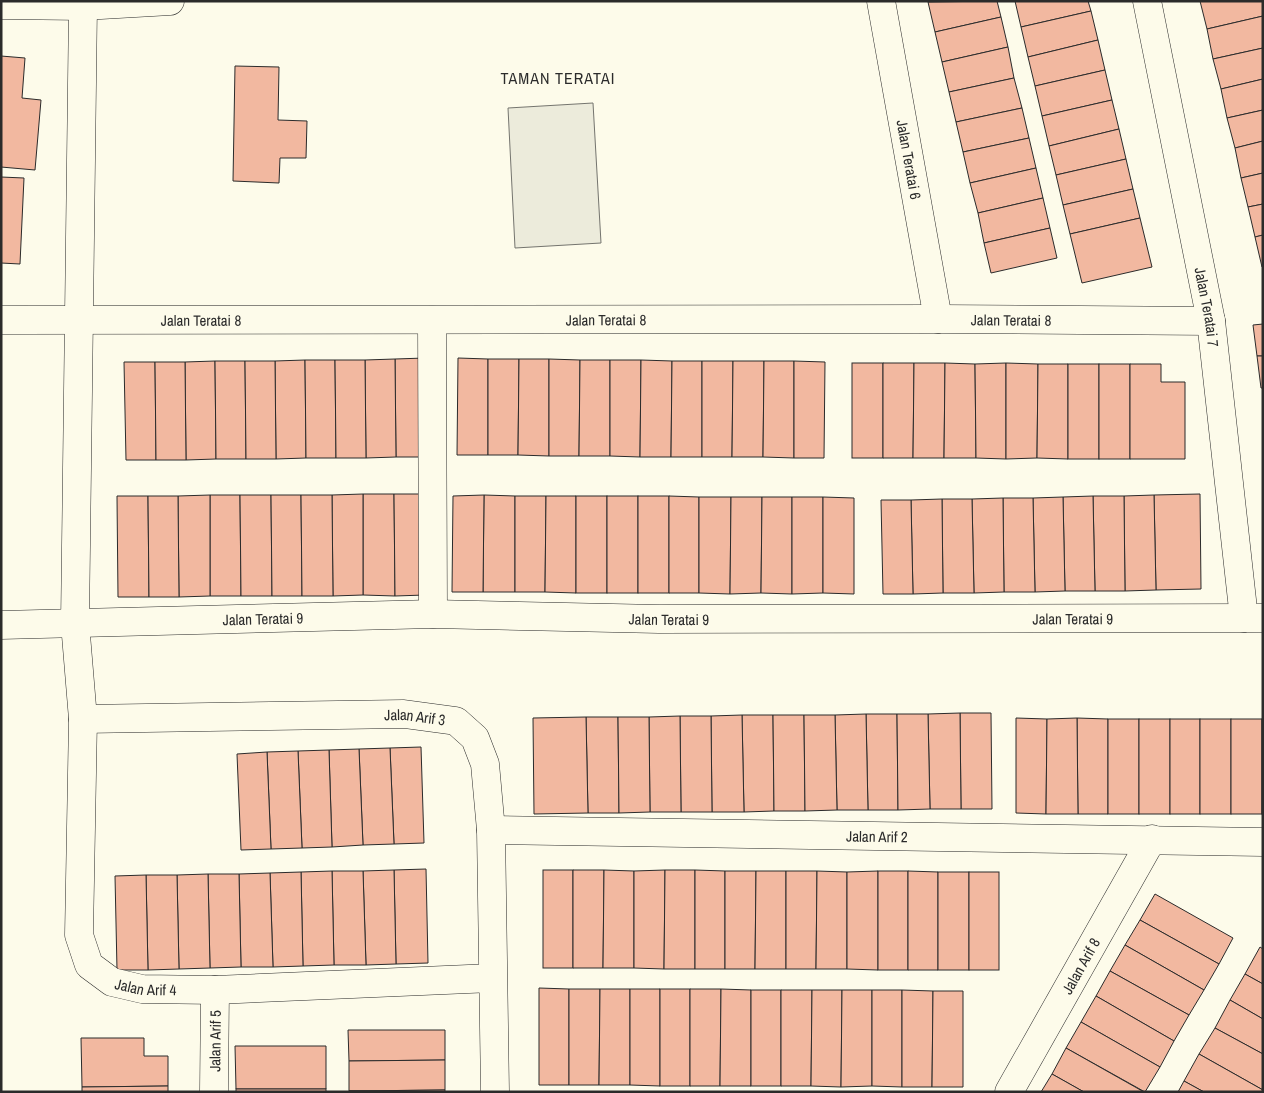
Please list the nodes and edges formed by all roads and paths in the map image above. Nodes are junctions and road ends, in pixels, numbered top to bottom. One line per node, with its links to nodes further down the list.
1 (170, 1): 5 (street)
2 (881, 1): 6 (street, Jalan Teratai 6)
3 (1147, 1): 10 (street, Jalan Teratai 7)
4 (1, 4): 5 (street)
5 (82, 6): 8 (street, Jalan Arif 4)
6 (938, 319): 9 (street, Jalan Teratai 8); 10 (street, Jalan Teratai 8)
7 (1, 320): 8 (street, Jalan Teratai 8)
8 (78, 320): 9 (street, Jalan Teratai 8); 13 (street, Jalan Arif 4)
9 (432, 320): 11 (street)
10 (1211, 321): 12 (street, Jalan Teratai 7)
11 (433, 614): 12 (street, Jalan Teratai 9); 13 (street, Jalan Teratai 9)
12 (1253, 618)
13 (75, 623): 14 (street, Jalan Teratai 9); 15 (street, Jalan Arif 4)
14 (1, 625)
15 (82, 719): 16 (street, Jalan Arif 3); 20 (street, Jalan Arif 4)
16 (491, 830): 17 (street, Jalan Arif 2); 19 (street, Jalan Arif 3)
17 (1152, 839): 18 (street, Jalan Arif 2); 23 (street, Jalan Arif 8)
18 (1263, 842)
19 (492, 978): 20 (street, Jalan Arif 4); 22 (street, Jalan Arif 3)
20 (215, 990): 21 (street, Jalan Arif 5)
21 (214, 1092)
22 (495, 1092)
23 (1009, 1092)

